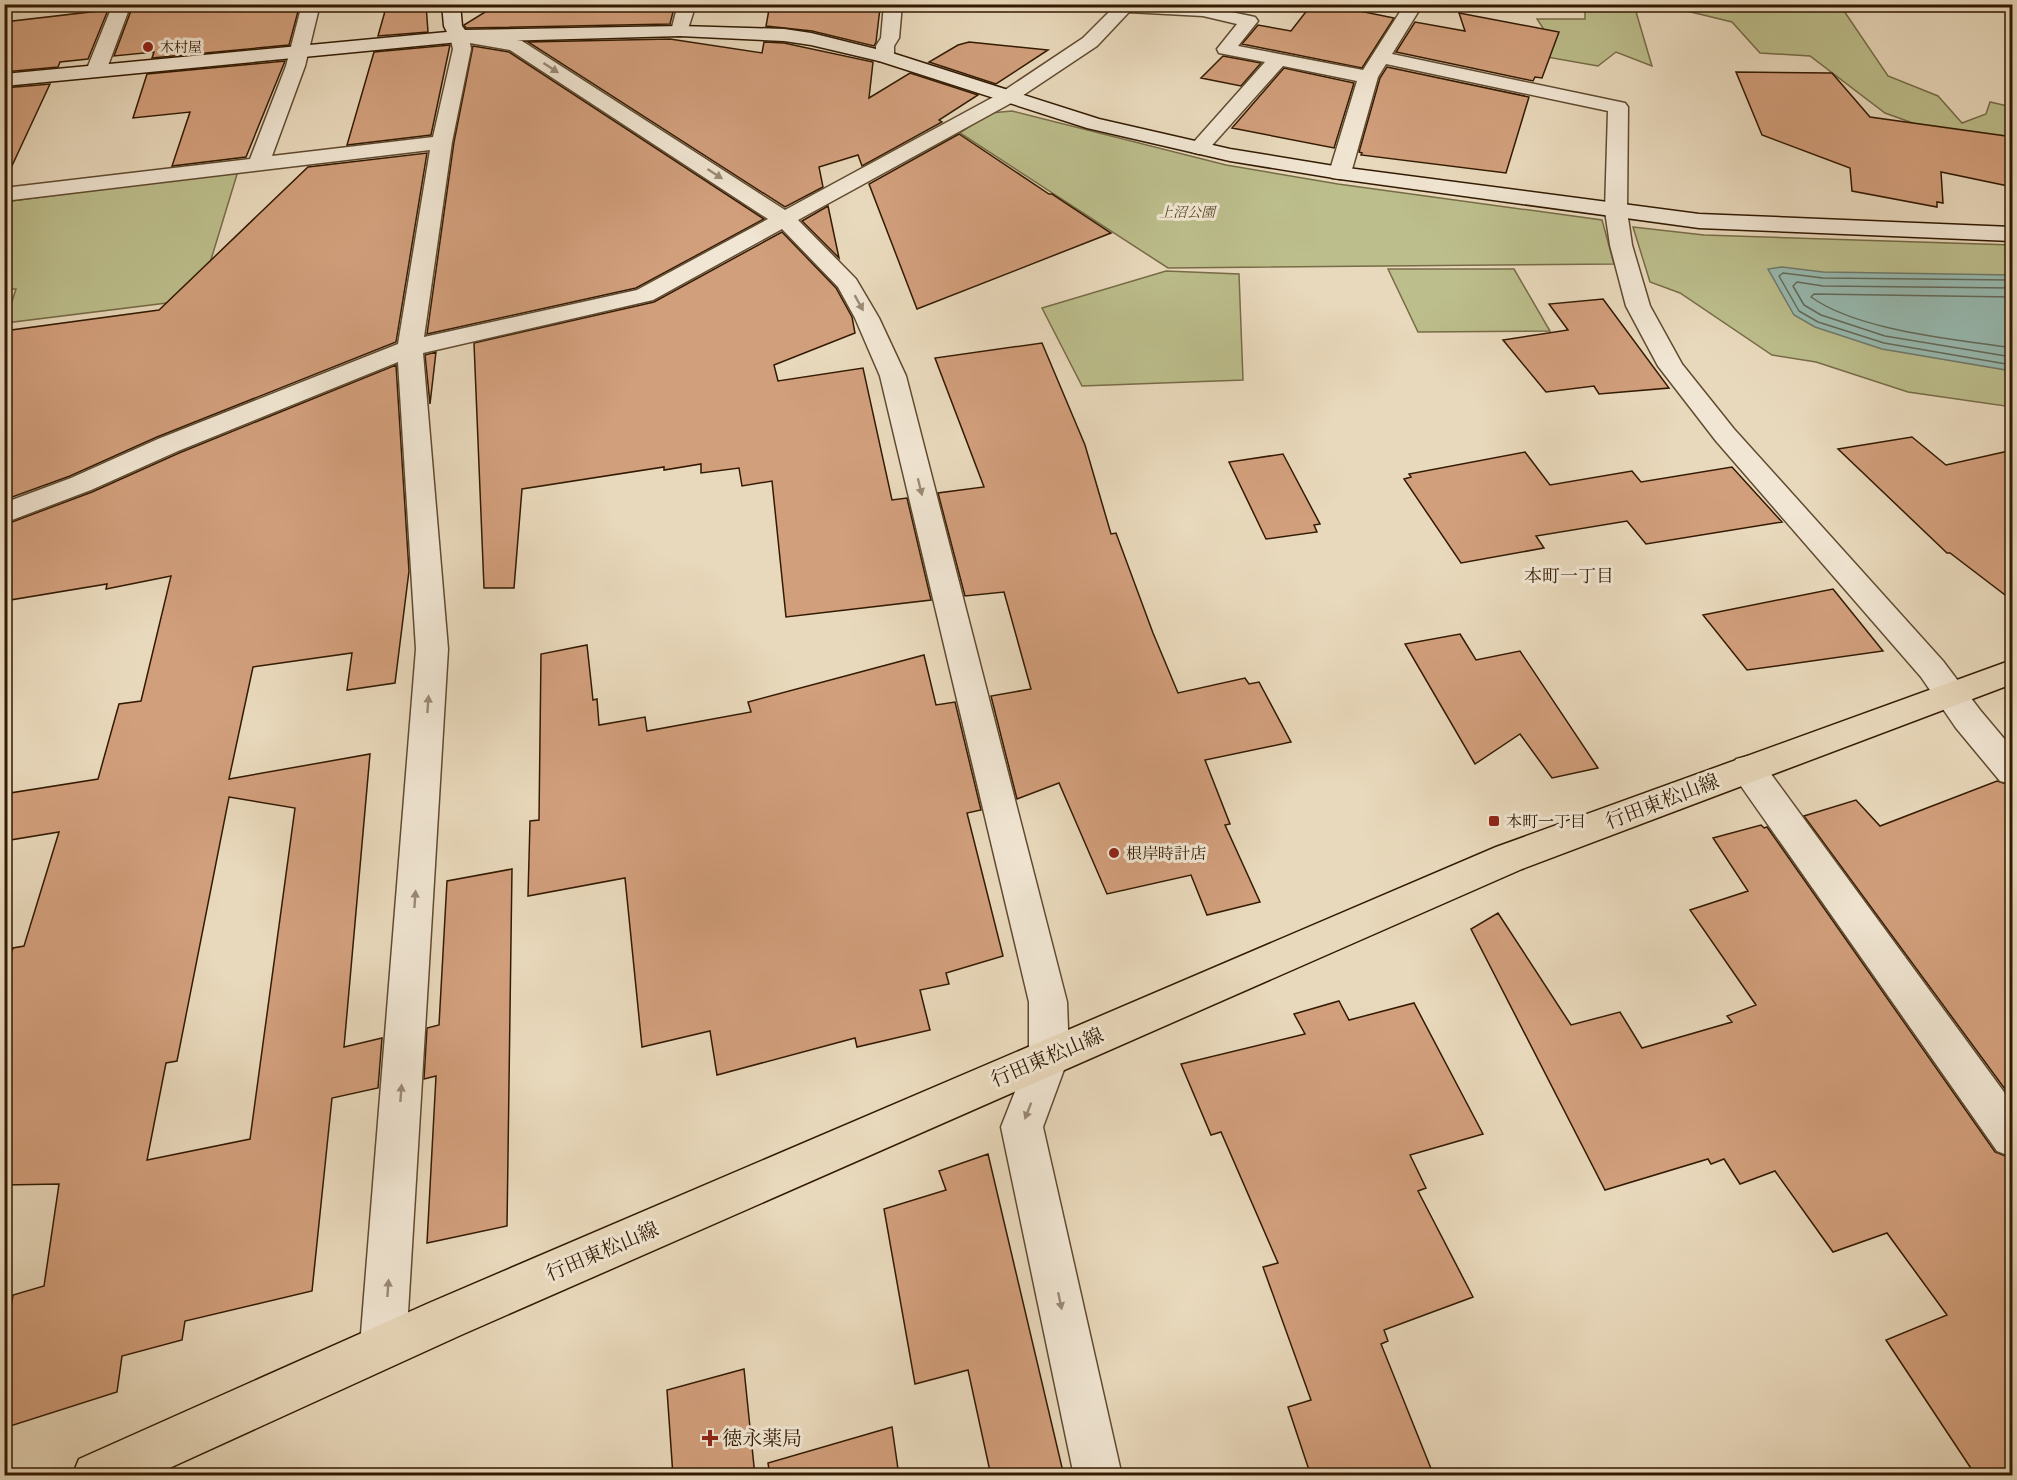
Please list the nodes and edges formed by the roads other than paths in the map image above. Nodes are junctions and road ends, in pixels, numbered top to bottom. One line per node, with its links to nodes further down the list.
1 (122, 4): 15 (street)
2 (311, 4): 11 (street)
3 (451, 4): 10 (street)
4 (687, 4): 9 (street)
5 (893, 4): 12 (street)
6 (1414, 4): 13 (street)
7 (1127, 6): 8 (street); 18 (street)
8 (1205, 8): 14 (street)
9 (680, 31): 10 (street); 12 (street)
10 (459, 36): 11 (street); 19 (street); 25 (street, one-way to 25)
11 (302, 50): 15 (street); 21 (street)
12 (885, 57): 18 (street)
13 (1381, 57): 16 (street); 24 (street)
14 (1278, 60): 16 (street); 20 (street)
15 (96, 70): 17 (street)
16 (1368, 77): 22 (street)
17 (4, 80)
18 (1006, 98): 20 (street); 25 (street)
19 (442, 142): 21 (street); 27 (street)
20 (1199, 148): 22 (street)
21 (258, 164): 23 (street)
22 (1340, 173): 24 (street)
23 (4, 195)
24 (1616, 211): 26 (street); 30 (street)
25 (784, 219): 27 (street); 33 (street, one-way to 33)
26 (2013, 234)
27 (410, 348): 28 (street); 35 (street, one-way to 27)
28 (4, 514)
29 (2013, 672): 30 (main road, 行田東松山線)
30 (1951, 696): 31 (main road, 行田東松山線); 32 (street)
31 (1748, 769): 33 (main road, 行田東松山線); 34 (street)
32 (2013, 771)
33 (1048, 1056): 35 (main road, 行田東松山線); 37 (street, one-way to 37)
34 (2013, 1137)
35 (383, 1346): 36 (main road, 行田東松山線)
36 (96, 1476)
37 (1098, 1476)

